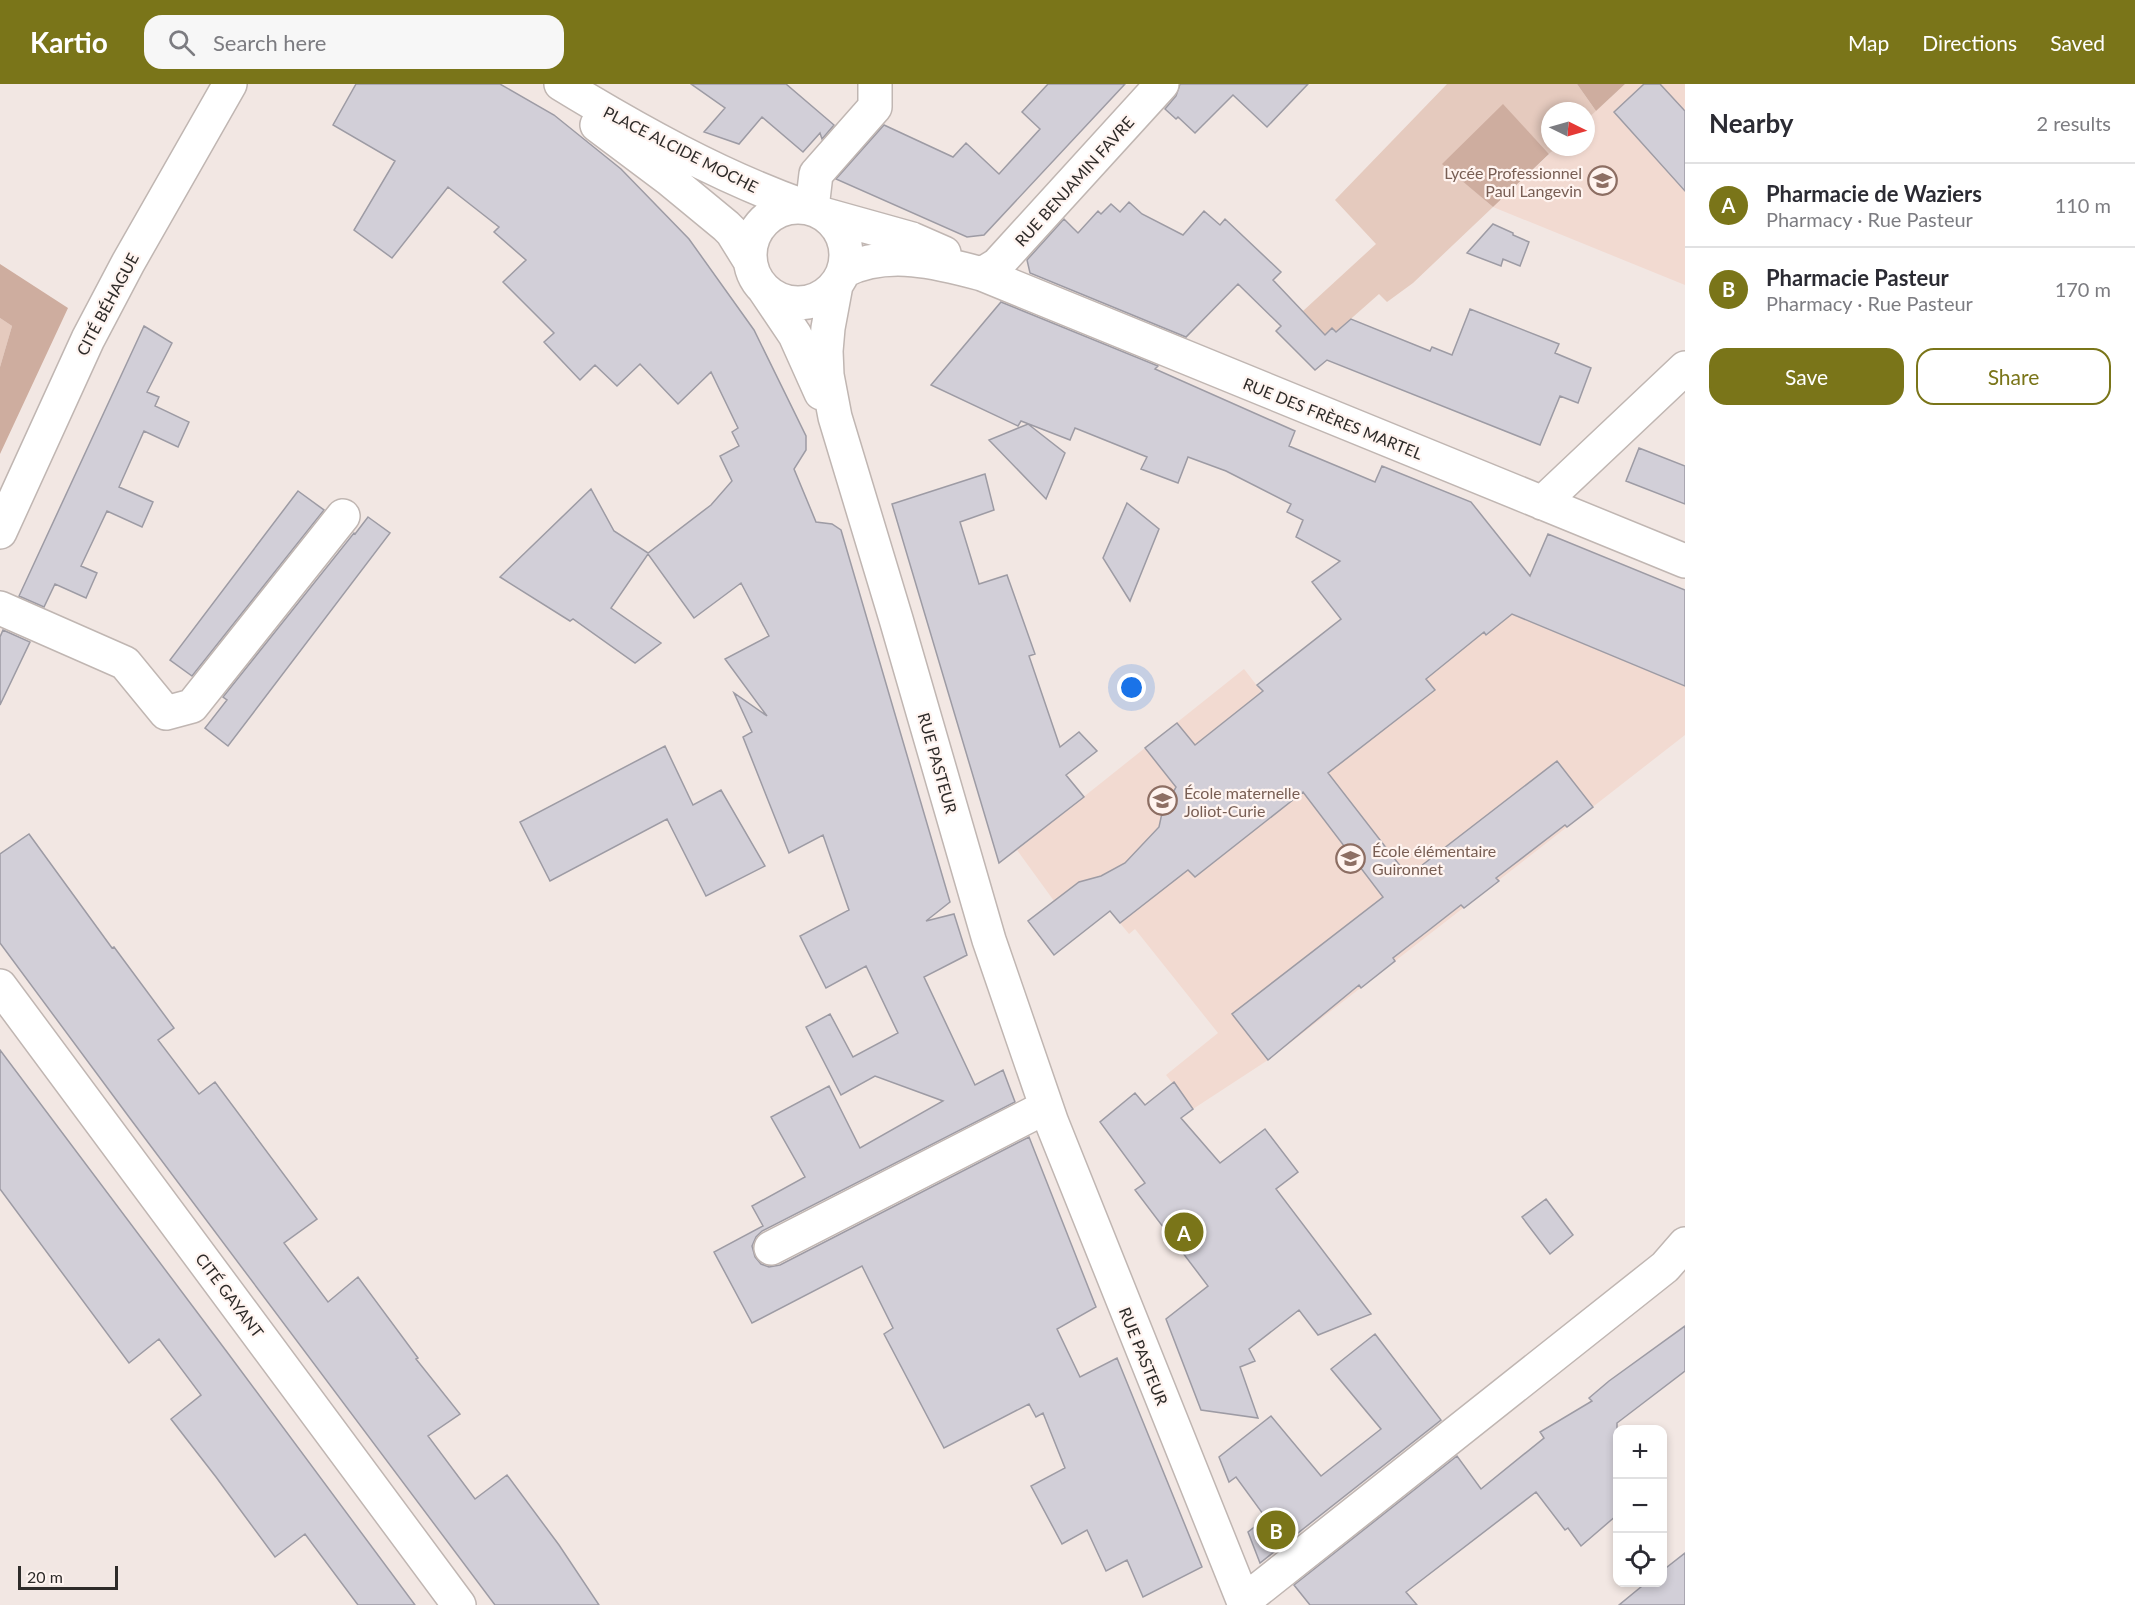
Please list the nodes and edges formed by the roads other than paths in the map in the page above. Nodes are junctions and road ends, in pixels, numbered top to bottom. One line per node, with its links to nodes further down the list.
1 (230, 84): 14 (street, CITÉ BÉHAGUE)
2 (550, 84): 8 (street, PLACE ALCIDE MOCHE)
3 (561, 84): 6 (street, PLACE ALCIDE MOCHE)
4 (875, 84): 6 (street)
5 (1162, 84): 7 (street, RUE BENJAMIN FAVRE)
6 (813, 210): 7 (street, RUE DES FRÈRES MARTEL); 8 (street); 9 (street)
7 (982, 274): 9 (street, RUE DES FRÈRES MARTEL); 12 (street, RUE DES FRÈRES MARTEL)
8 (757, 275): 9 (street); 11 (street, RUE PASTEUR)
9 (840, 278): 11 (street, RUE PASTEUR)
10 (1685, 368): 12 (street)
11 (835, 417): 18 (street, RUE PASTEUR)
12 (1542, 503): 15 (street, RUE DES FRÈRES MARTEL)
13 (343, 516): 16 (street)
14 (0, 532)
15 (1685, 561)
16 (0, 608)
17 (0, 986): 22 (street, CITÉ GAYANT)
18 (1046, 1107): 20 (street); 21 (street, RUE PASTEUR)
19 (1685, 1244): 21 (street)
20 (771, 1248)
21 (1244, 1603)
22 (459, 1605)

